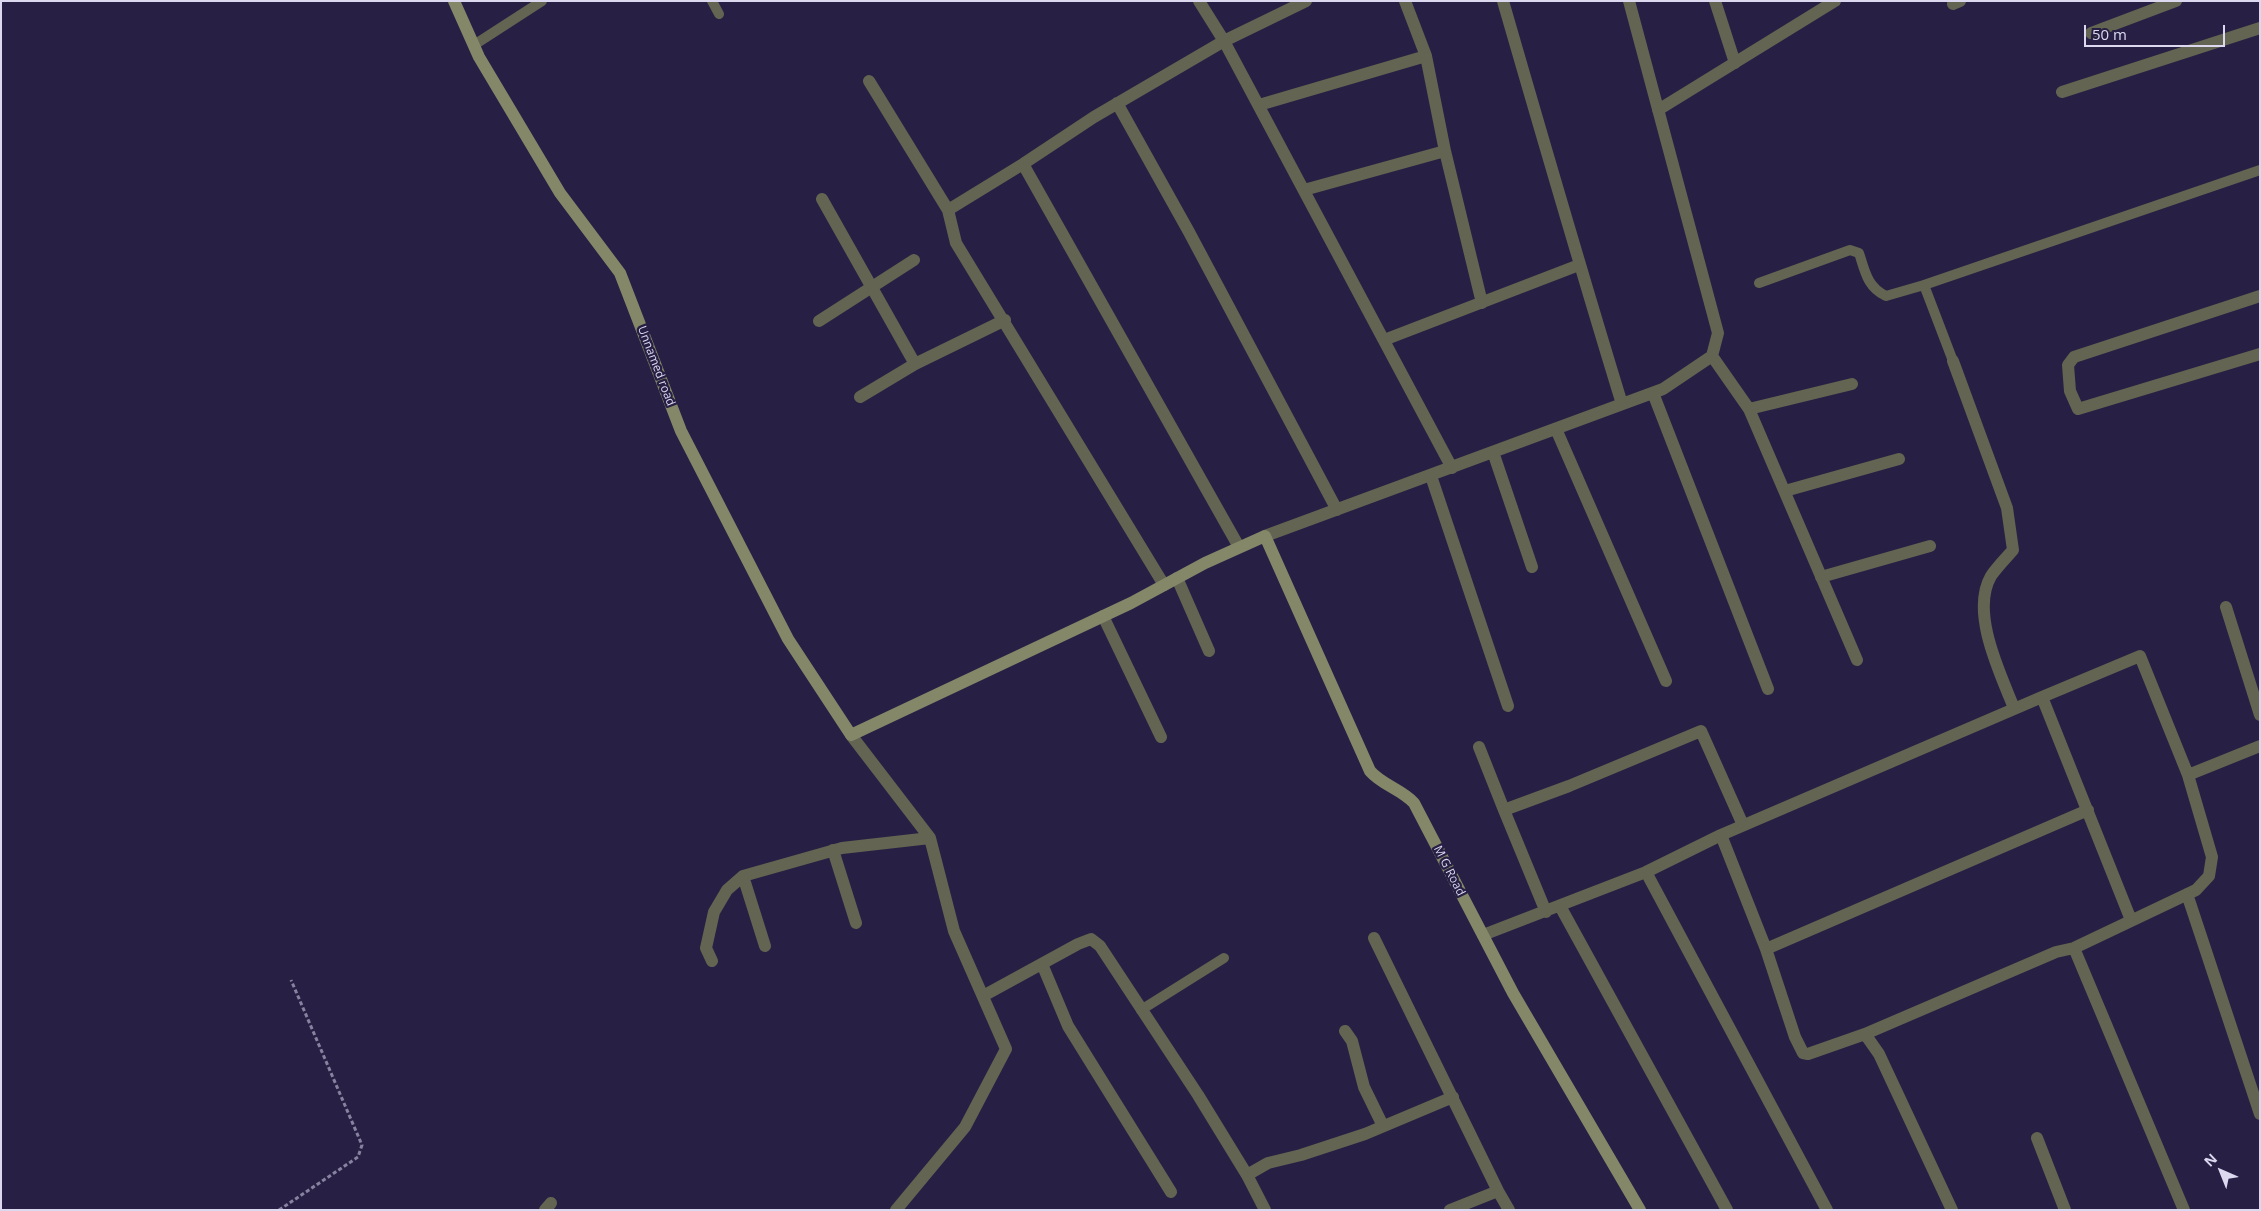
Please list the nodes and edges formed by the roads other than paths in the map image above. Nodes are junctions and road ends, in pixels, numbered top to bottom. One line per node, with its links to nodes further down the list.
1 (454, 1): 16 (street, Unnamed road)
2 (542, 1): 16 (lane)
3 (712, 1): 12 (lane)
4 (1199, 1): 15 (street)
5 (1306, 1): 15 (street)
6 (1405, 1): 17 (street)
7 (1503, 1): 31 (street)
8 (1629, 1): 23 (street)
9 (1716, 1): 18 (street)
10 (1835, 1): 18 (street)
11 (2176, 1): 14 (street)
12 (719, 14)
13 (2260, 28): 20 (street)
14 (2091, 33)
15 (1224, 41): 21 (street); 22 (street)
16 (474, 45): 73 (street, Unnamed road)
17 (1426, 56): 22 (street); 24 (street)
18 (1735, 63): 23 (street)
19 (869, 81): 29 (street)
20 (2062, 92)
21 (1117, 103): 25 (street); 55 (street)
22 (1259, 106): 27 (street)
23 (1658, 110): 41 (street)
24 (1445, 150): 27 (street); 36 (street)
25 (1023, 164): 29 (street); 58 (street)
26 (2260, 170): 33 (lane)
27 (1304, 190): 39 (street)
28 (822, 199): 34 (street)
29 (948, 210): 37 (street)
30 (914, 260): 34 (street)
31 (1579, 265): 36 (street); 47 (street)
32 (1759, 283): 33 (lane)
33 (1924, 285): 42 (lane)
34 (872, 287): 38 (street); 43 (street)
35 (2260, 296): 40 (street)
36 (1482, 302): 39 (street)
37 (1005, 320): 43 (street); 62 (street)
38 (819, 322)
39 (1384, 340): 52 (street)
40 (2260, 354)
41 (1712, 356): 45 (street); 48 (street)
42 (1953, 360): 71 (street)
43 (915, 364): 46 (street)
44 (1852, 384): 48 (street)
45 (1653, 393): 47 (street); 68 (street)
46 (860, 397)
47 (1622, 404): 49 (street)
48 (1749, 408): 54 (street)
49 (1556, 429): 50 (street); 67 (street)
50 (1493, 452): 52 (street); 59 (street)
51 (1899, 459): 54 (street)
52 (1452, 468): 53 (street)
53 (1431, 476): 55 (street); 70 (street)
54 (1785, 492): 60 (street)
55 (1337, 510): 56 (street)
56 (1265, 536): 58 (street); 91 (street, M G Road)
57 (1930, 546): 60 (street)
58 (1239, 548): 61 (street)
59 (1532, 567)
60 (1822, 577): 66 (street)
61 (1177, 578): 62 (street); 65 (street)
62 (1164, 585): 64 (street)
63 (2226, 607): 72 (street)
64 (1103, 616): 73 (street); 74 (street)
65 (1209, 651)
66 (1857, 660)
67 (1666, 681)
68 (1768, 689)
69 (2042, 696): 71 (street); 77 (street); 79 (street)
70 (1508, 706)
71 (2014, 708): 80 (street)
72 (2260, 715)
73 (851, 736): 82 (street)
74 (1161, 737)
75 (2260, 746): 77 (street)
76 (1479, 747): 78 (street)
77 (2188, 775): 86 (street)
78 (1504, 810): 80 (street); 88 (street)
79 (2088, 810): 89 (street); 95 (street)
80 (1743, 825): 81 (street)
81 (1721, 835): 84 (street); 95 (street)
82 (930, 838): 83 (street); 99 (street)
83 (833, 850): 85 (street); 90 (street)
84 (1646, 872): 87 (street); 116 (street)
85 (743, 876): 93 (street); 97 (street)
86 (2187, 894): 89 (street); 104 (street)
87 (1560, 906): 88 (street); 115 (street)
88 (1546, 912): 91 (street)
89 (2131, 920): 94 (street)
90 (856, 923)
91 (1483, 935): 114 (street, M G Road)
92 (1374, 938): 103 (street)
93 (765, 946)
94 (2074, 948): 102 (street); 119 (street)
95 (1766, 949): 102 (street)
96 (1224, 958): 100 (lane)
97 (712, 961)
98 (1042, 964): 99 (street); 100 (street); 109 (street)
99 (983, 996): 110 (street)
100 (1142, 1010): 107 (street)
101 (1345, 1031): 105 (street)
102 (1865, 1034): 117 (street)
103 (1452, 1097): 105 (street); 108 (street)
104 (2260, 1114)
105 (1383, 1126): 107 (street)
106 (2037, 1138): 118 (street)
107 (1247, 1175): 111 (street)
108 (1498, 1191): 112 (street); 113 (street)
109 (1171, 1192)
110 (896, 1210)
111 (1265, 1210)
112 (1450, 1210)
113 (1509, 1210)
114 (1640, 1210)
115 (1727, 1210)
116 (1827, 1210)
117 (1952, 1210)
118 (2065, 1210)
119 (2184, 1210)

